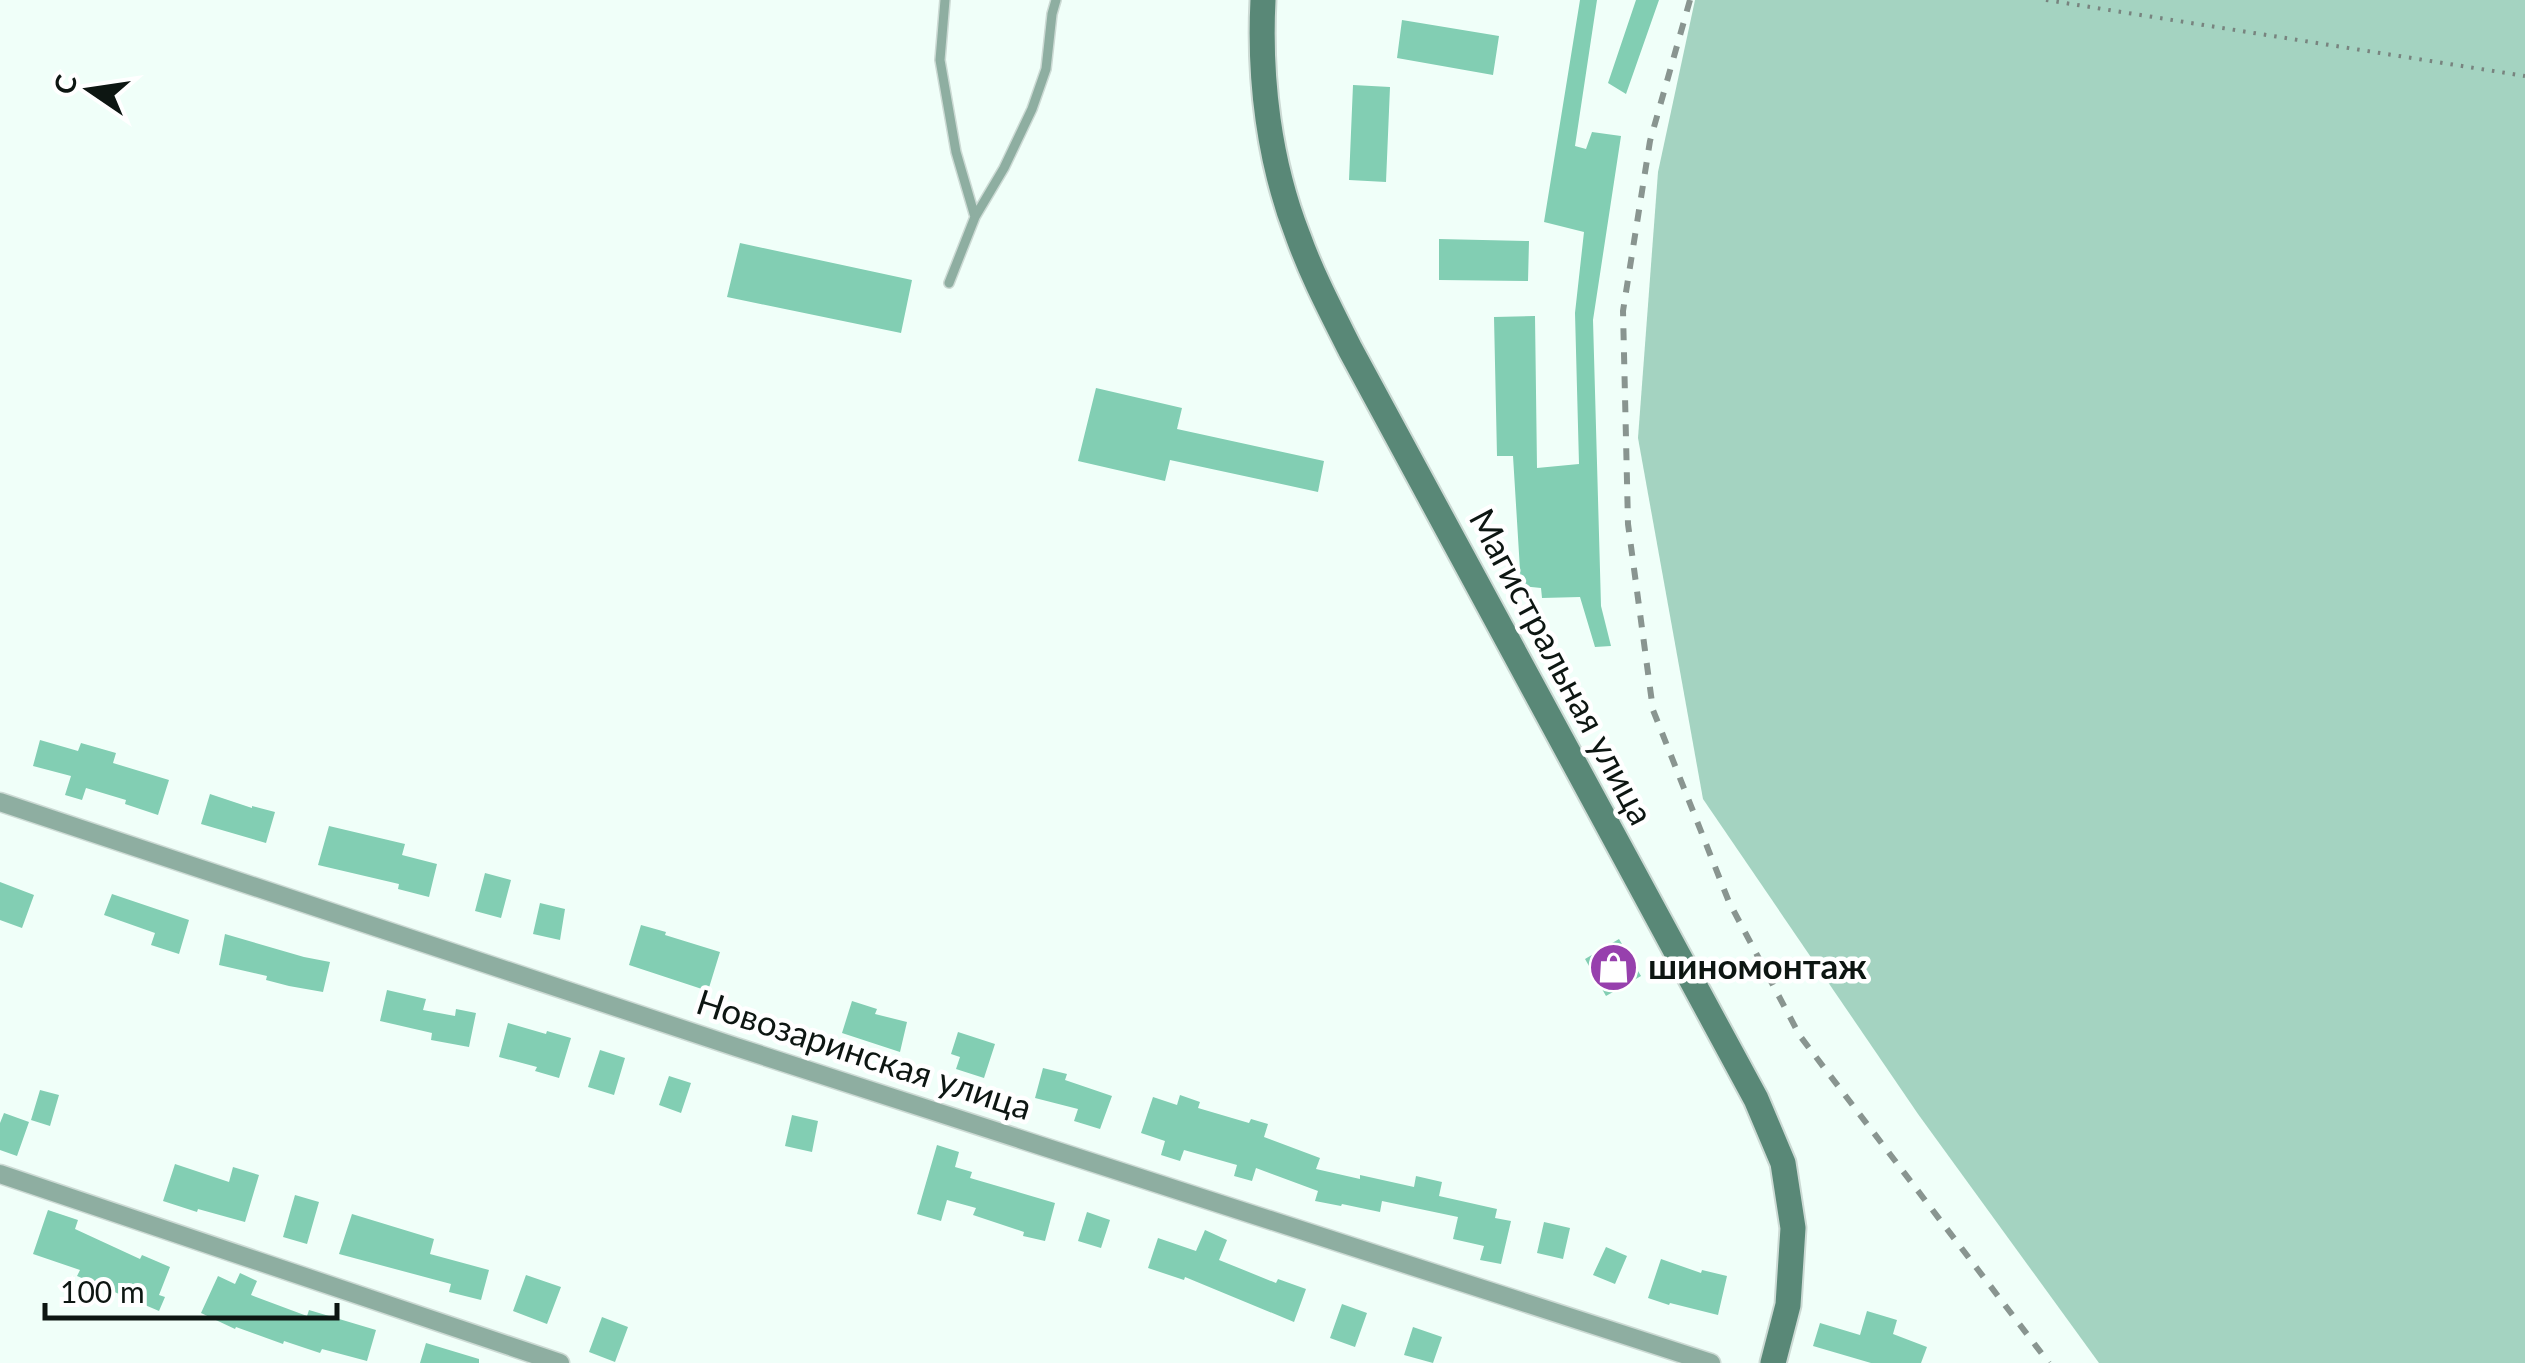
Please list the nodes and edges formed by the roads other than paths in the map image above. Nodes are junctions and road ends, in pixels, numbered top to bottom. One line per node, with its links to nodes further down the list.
1 (945, 0): 4 (lane)
2 (1056, 0): 4 (lane)
3 (1264, 0): 10 (main road, Магистральная улица)
4 (975, 217): 5 (lane)
5 (949, 283)
6 (0, 802): 9 (street, Новозаринская улица)
7 (0, 1174): 8 (street)
8 (560, 1363)
9 (1711, 1363)
10 (1773, 1363)

